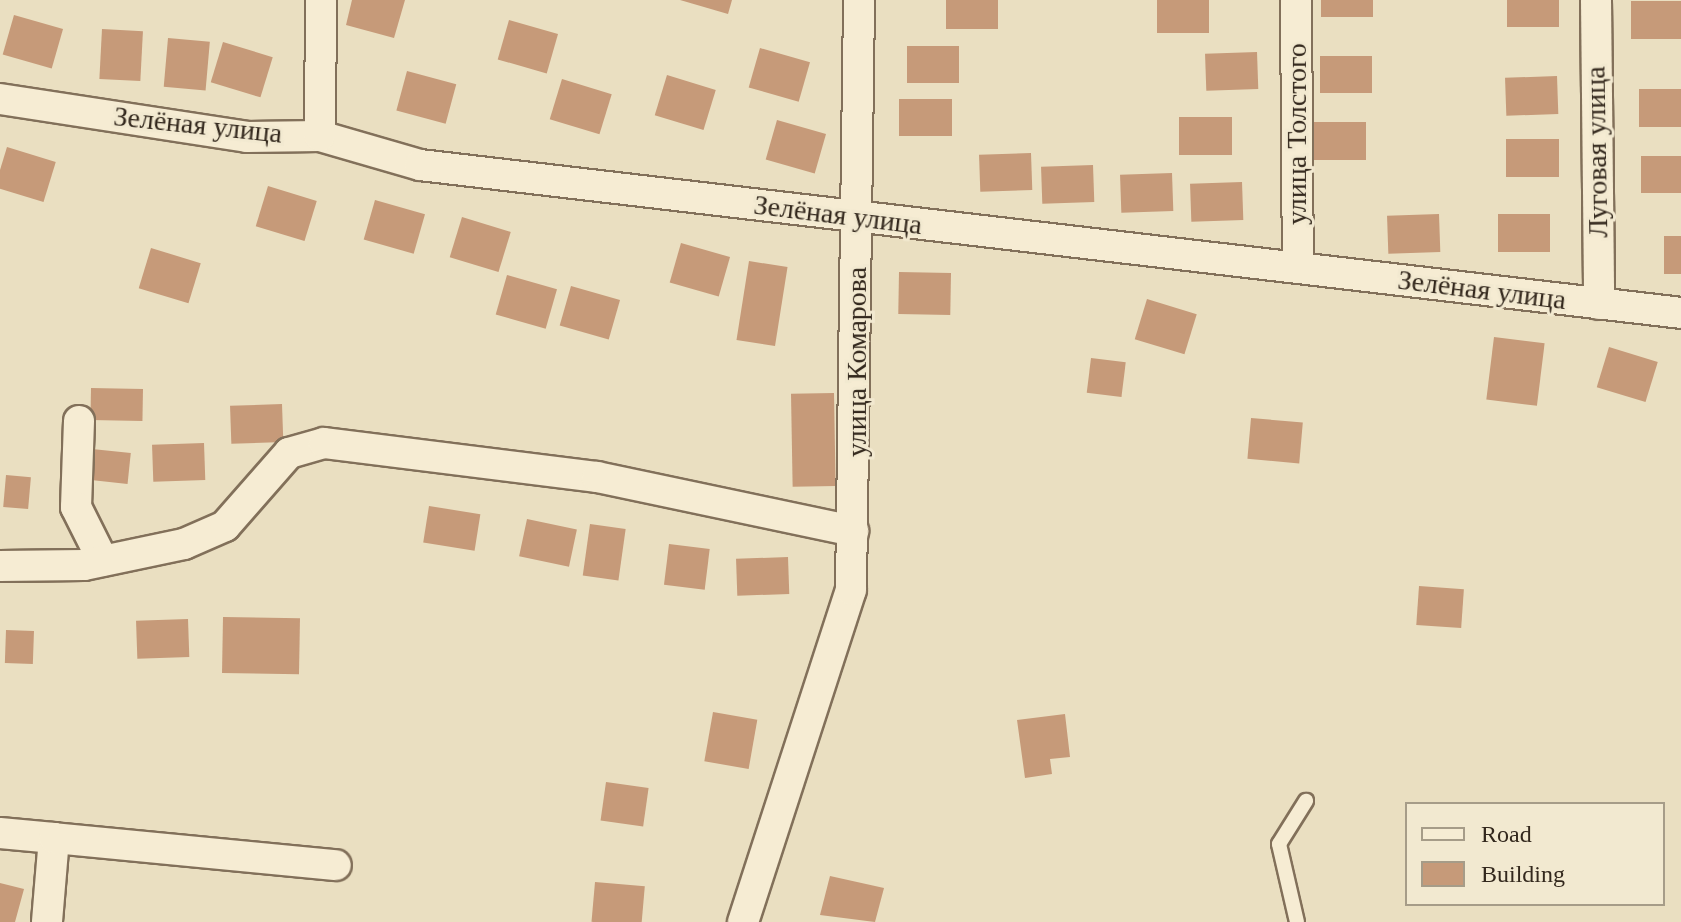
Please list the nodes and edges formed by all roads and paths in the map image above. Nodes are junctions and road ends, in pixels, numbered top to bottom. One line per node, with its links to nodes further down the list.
1 (321, 0): 6 (street)
2 (859, 0): 7 (street, улица Комарова)
3 (1296, 0): 8 (street, улица Толстого)
4 (1596, 0): 9 (street, Луговая улица)
5 (0, 99): 6 (street, Зелёная улица)
6 (320, 136): 7 (street, Зелёная улица)
7 (857, 218): 8 (street, Зелёная улица); 12 (street, улица Комарова)
8 (1298, 268): 9 (street, Зелёная улица)
9 (1599, 304): 10 (street, Зелёная улица)
10 (1681, 313)
11 (79, 421): 13 (street)
12 (853, 531): 13 (street); 20 (street, улица Комарова)
13 (103, 561): 14 (street)
14 (0, 566)
15 (1306, 801): 21 (lane)
16 (0, 833): 17 (street)
17 (54, 838): 18 (street); 19 (street)
18 (336, 865)
19 (47, 922)
20 (743, 922)
21 (1297, 922)

